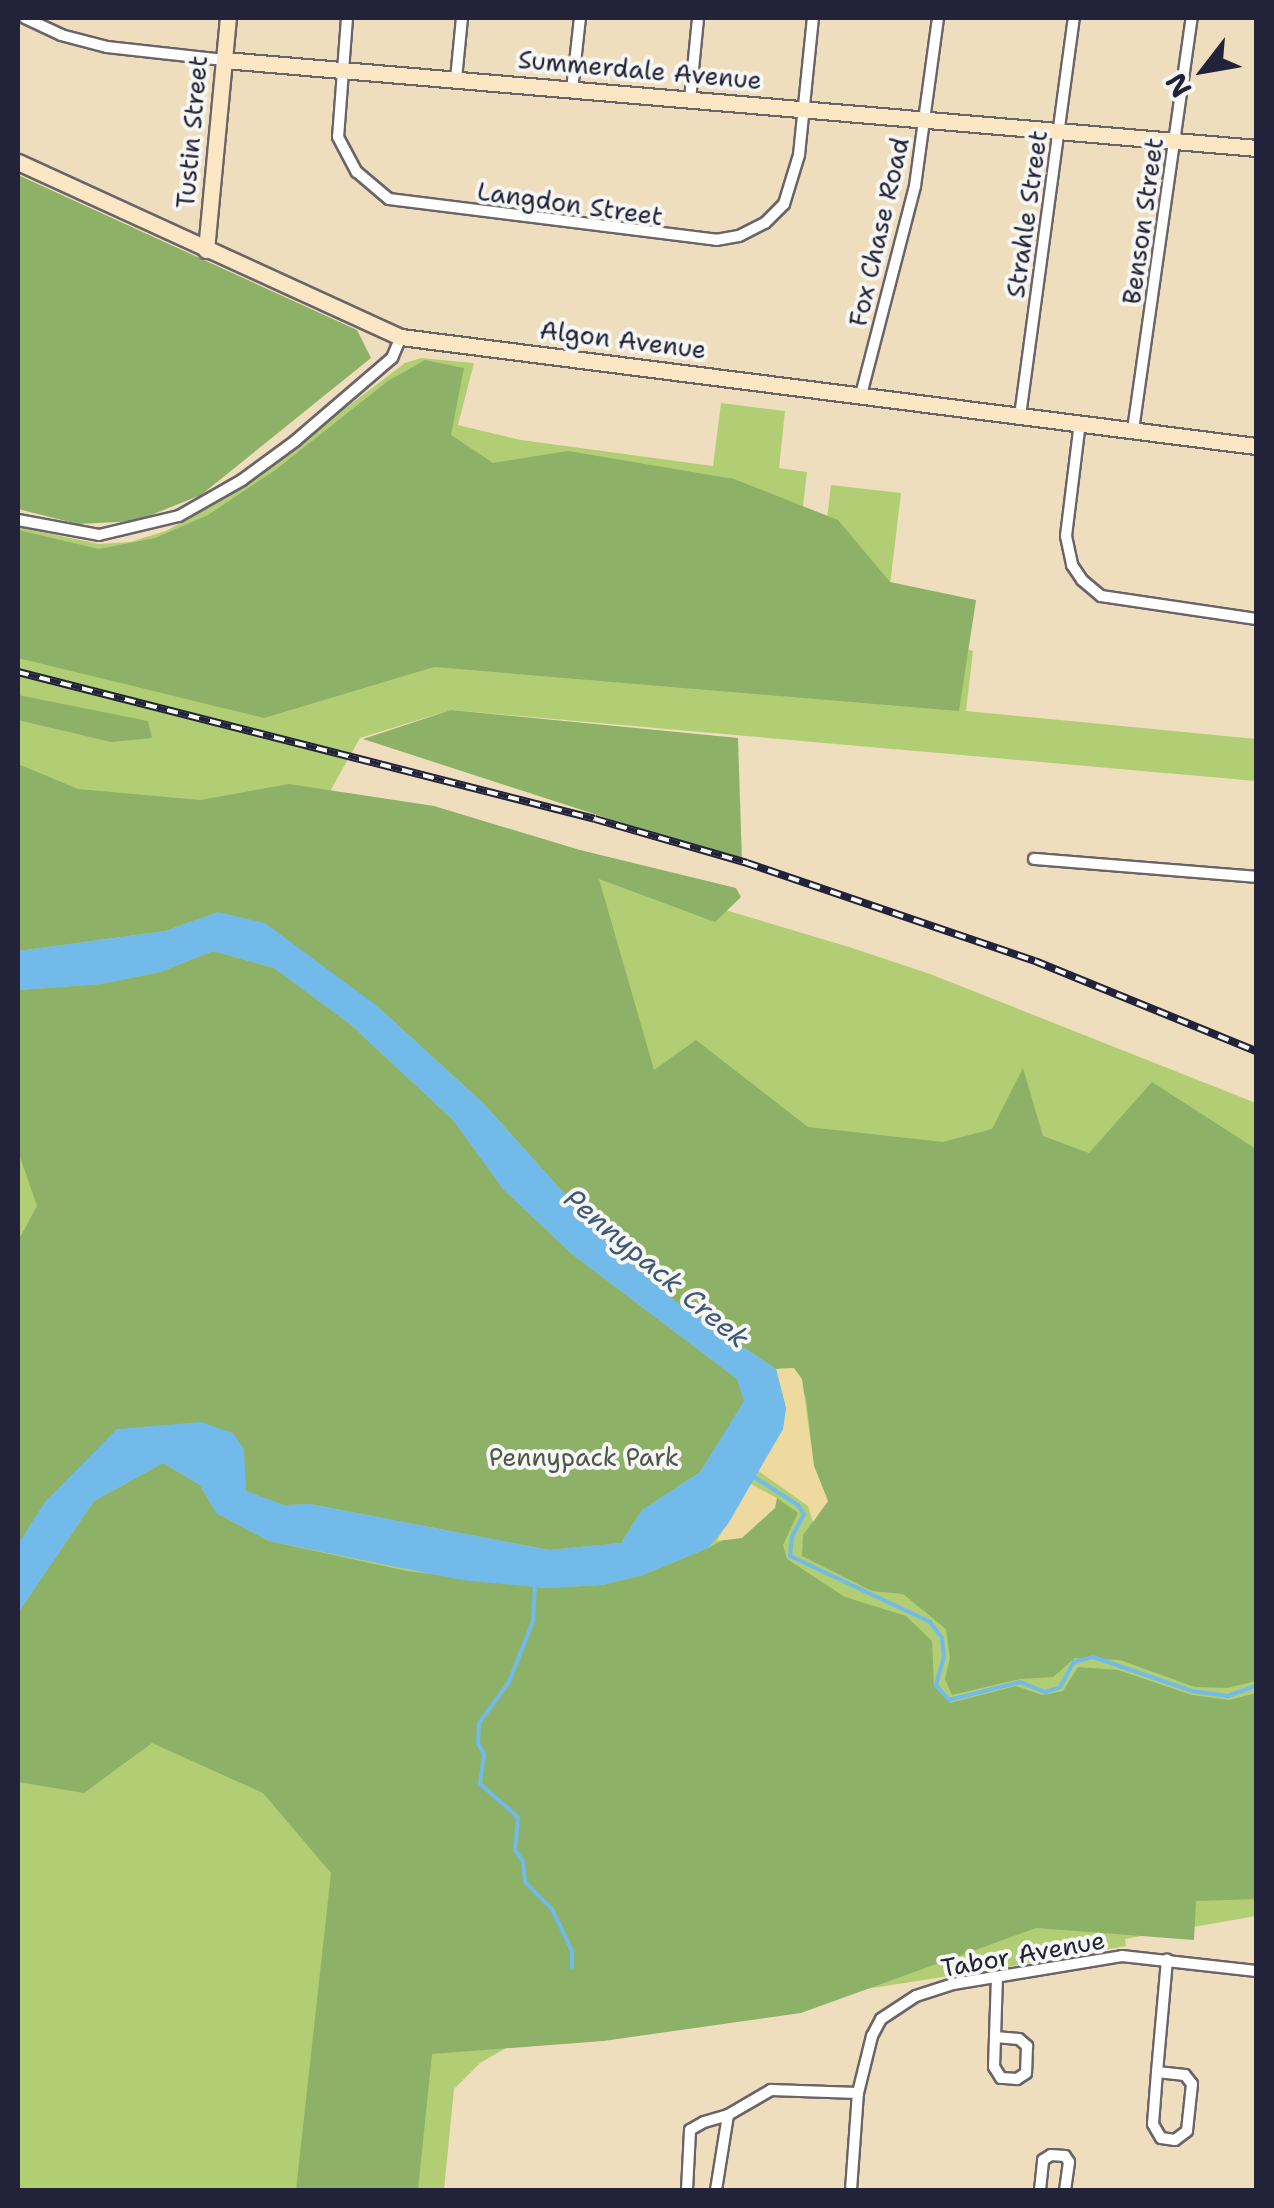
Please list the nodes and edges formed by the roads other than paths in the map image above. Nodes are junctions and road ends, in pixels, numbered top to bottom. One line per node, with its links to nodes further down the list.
1 (24, 18): 11 (street, Summerdale Avenue)
2 (228, 18): 11 (street, Tustin Street)
3 (347, 18): 12 (street, Langdon Street)
4 (462, 18): 13 (street)
5 (580, 18): 14 (street)
6 (698, 18): 15 (street)
7 (813, 18): 16 (street, Langdon Street)
8 (938, 18): 17 (street, Fox Chase Road)
9 (1074, 18): 18 (street, Strahle Street)
10 (1192, 18): 19 (street, Benson Street)
11 (224, 60): 12 (street, Summerdale Avenue); 22 (street, Tustin Street)
12 (341, 73): 13 (street, Summerdale Avenue); 16 (street, Langdon Street)
13 (456, 80): 14 (street, Summerdale Avenue)
14 (572, 90): 15 (street, Summerdale Avenue)
15 (690, 100): 16 (street, Summerdale Avenue)
16 (802, 109): 17 (street, Summerdale Avenue)
17 (924, 120): 18 (street, Summerdale Avenue); 24 (street, Fox Chase Road)
18 (1058, 131): 19 (street, Summerdale Avenue); 25 (street, Strahle Street)
19 (1174, 142): 20 (street, Summerdale Avenue); 27 (street, Benson Street)
20 (1256, 148)
21 (18, 162): 22 (street, Algon Avenue)
22 (206, 250): 23 (street, Algon Avenue)
23 (401, 338): 24 (street, Algon Avenue); 29 (street)
24 (861, 394): 25 (street, Algon Avenue)
25 (1020, 416): 26 (street, Algon Avenue)
26 (1080, 422): 27 (street, Algon Avenue); 30 (street)
27 (1133, 430): 28 (street, Algon Avenue)
28 (1256, 446)
29 (18, 520)
30 (1256, 618)
31 (1034, 860): 32 (street)
32 (1256, 877)
33 (1166, 1959): 34 (street, Tabor Avenue); 35 (street, Tabor Avenue); 37 (street)
34 (1256, 1971)
35 (998, 1977): 36 (street); 38 (street, Tabor Avenue)
36 (995, 2037): 36 (street)
37 (1157, 2072): 37 (street)
38 (858, 2093): 39 (street); 42 (street)
39 (728, 2115): 40 (street); 41 (street)
40 (687, 2190)
41 (716, 2190)
42 (851, 2190)
43 (1040, 2190): 44 (street)
44 (1066, 2190)

